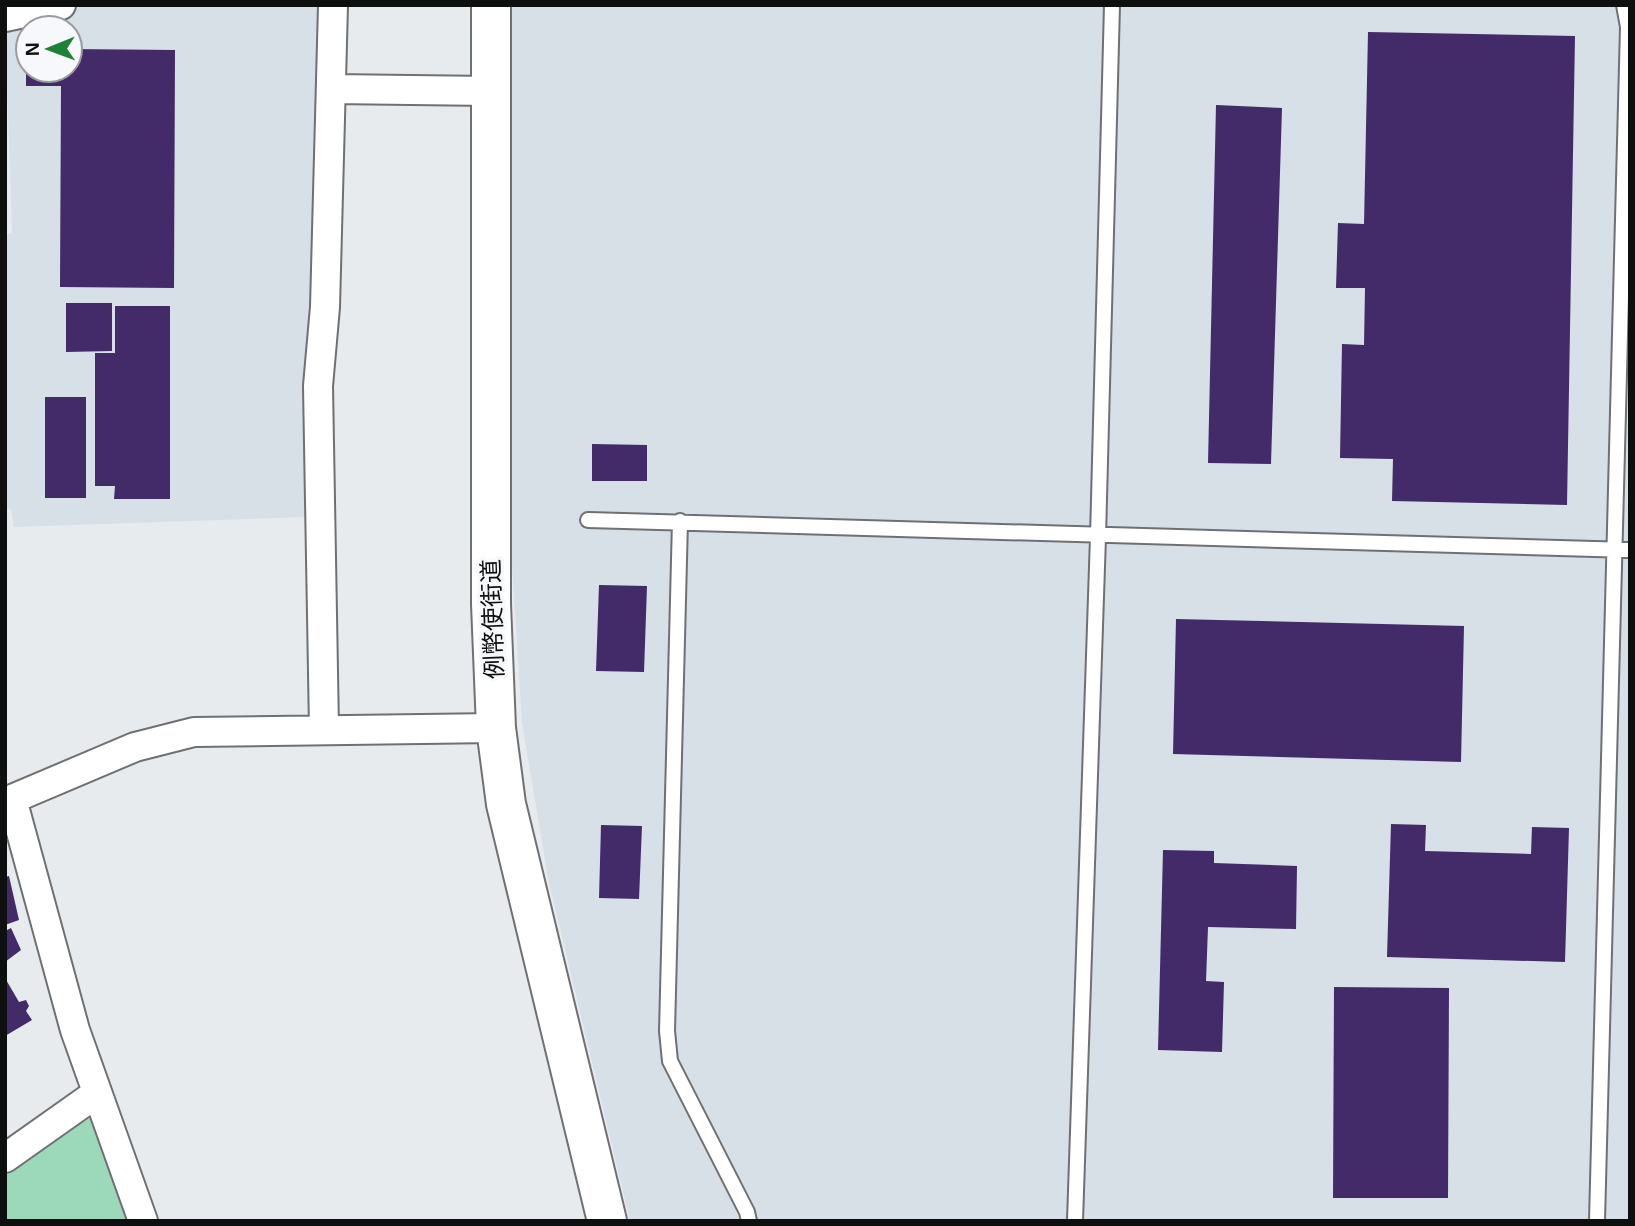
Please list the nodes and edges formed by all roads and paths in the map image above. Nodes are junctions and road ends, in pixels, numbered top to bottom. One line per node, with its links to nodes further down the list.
1 (61, 5): 6 (street)
2 (334, 5): 7 (street)
3 (491, 5): 8 (main road, 例幣使街道)
4 (1112, 5): 11 (lane)
5 (1624, 5): 12 (lane)
6 (5, 17)
7 (332, 89): 8 (street); 14 (street)
8 (490, 91): 13 (main road, 例幣使街道)
9 (588, 520): 10 (lane)
10 (680, 521): 11 (lane); 20 (lane)
11 (1098, 537): 12 (lane); 21 (lane)
12 (1623, 550): 22 (lane)
13 (496, 728): 14 (street); 19 (main road, 例幣使街道)
14 (324, 729): 15 (street)
15 (9, 800): 16 (street)
16 (97, 1093): 17 (street); 18 (street)
17 (5, 1158)
18 (143, 1221)
19 (607, 1221)
20 (749, 1221)
21 (1075, 1221)
22 (1597, 1221)

